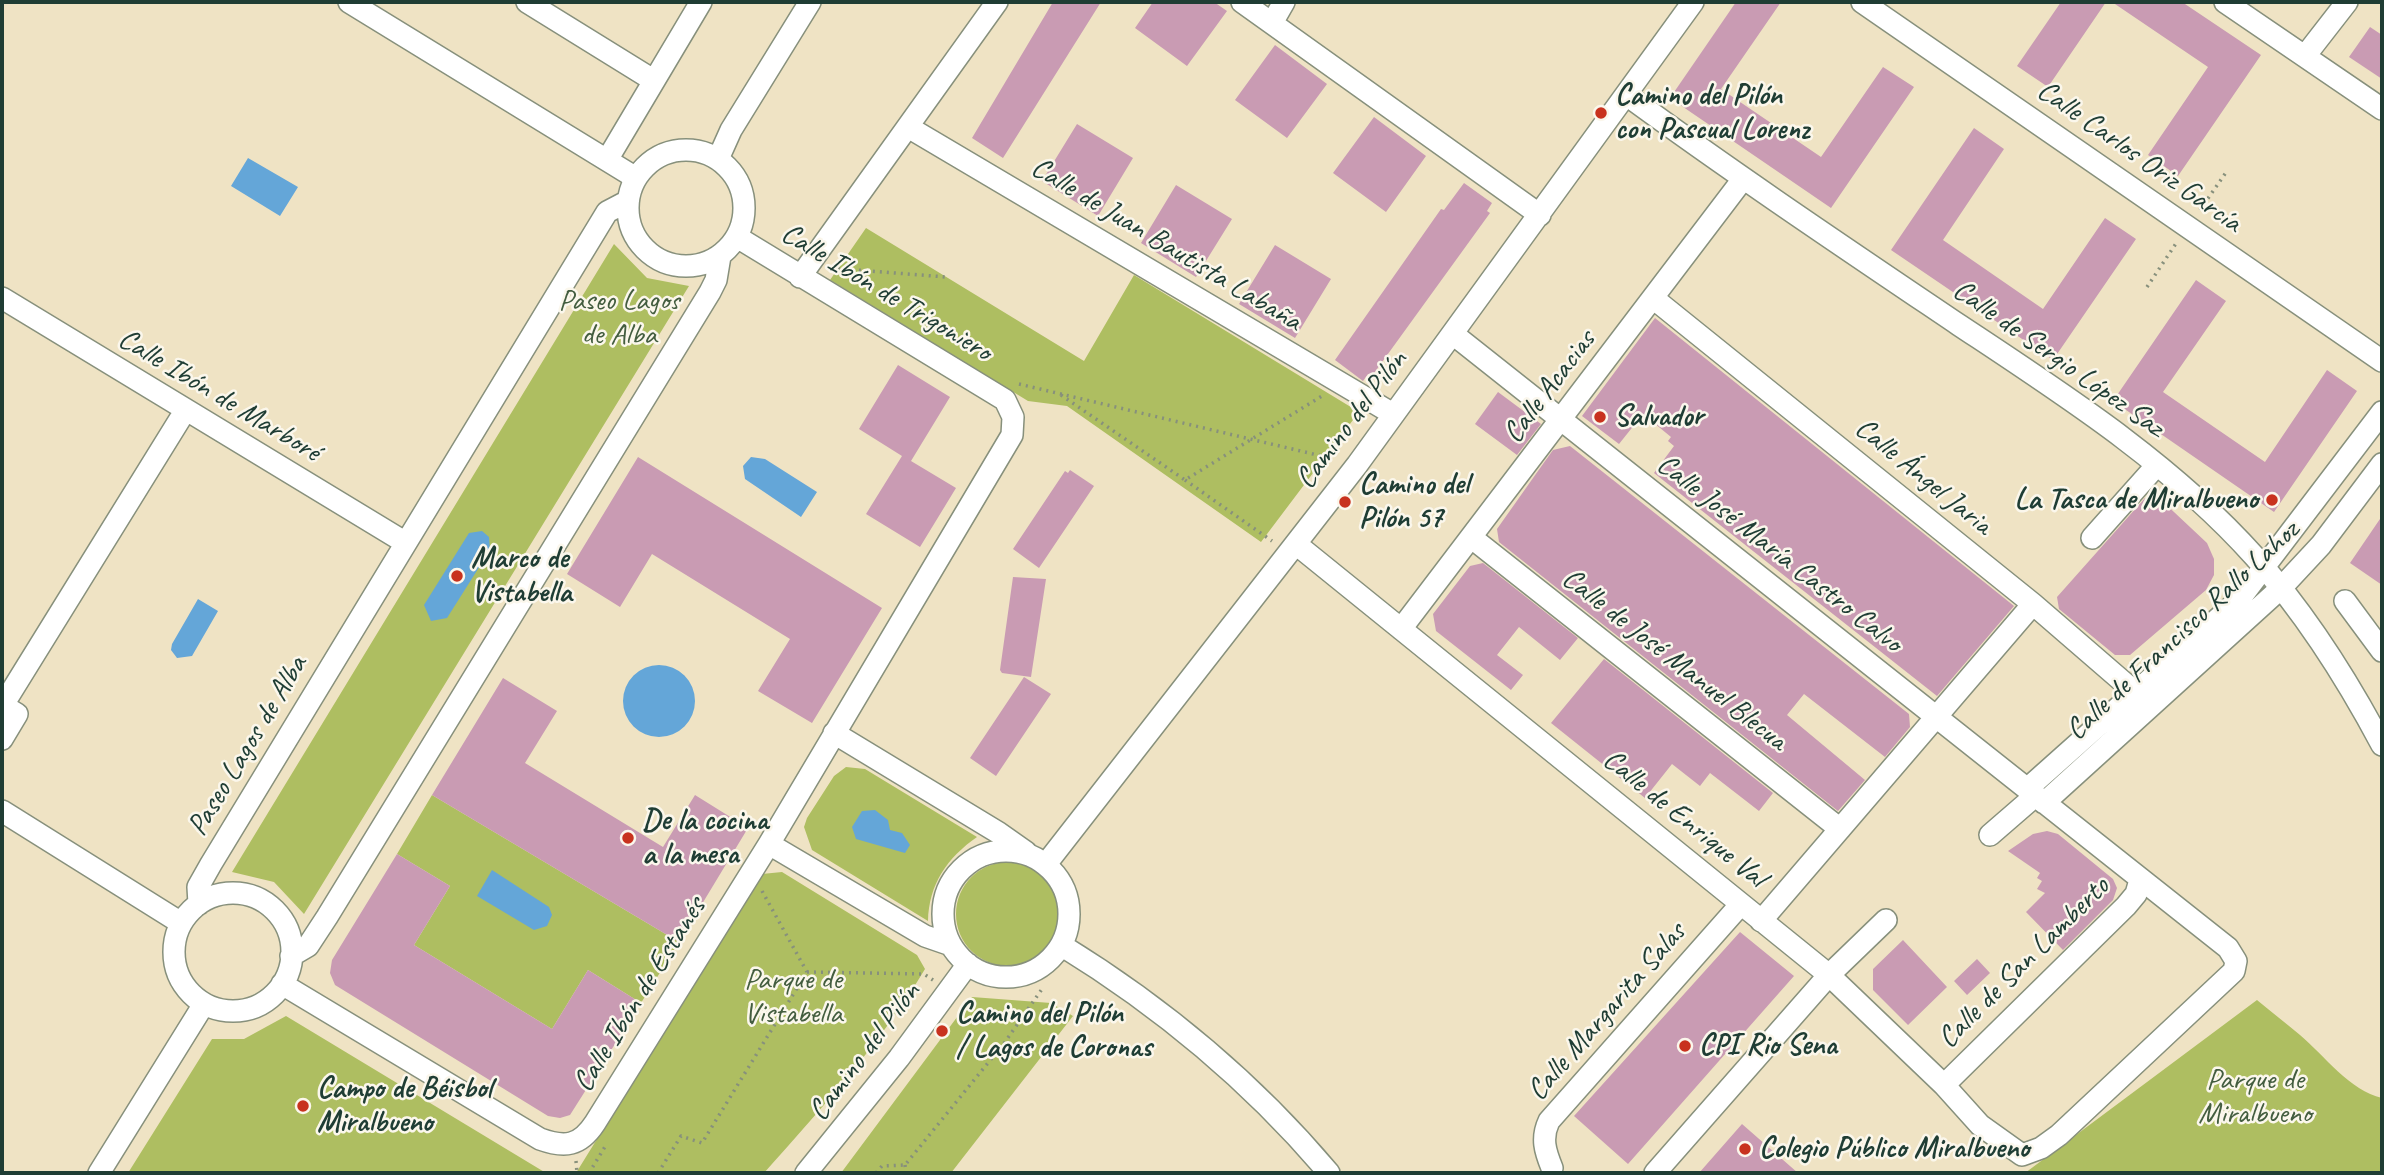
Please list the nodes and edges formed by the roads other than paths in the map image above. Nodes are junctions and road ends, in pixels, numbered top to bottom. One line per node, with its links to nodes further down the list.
1 (349, 2): 19 (street)
2 (527, 2): 14 (street)
3 (701, 2): 14 (street)
4 (810, 2): 18 (street)
5 (997, 2): 17 (street)
6 (1242, 2): 12 (street)
7 (1284, 2): 12 (street)
8 (1693, 2): 15 (street, Camino del Pilón)
9 (1862, 2): 30 (street, Calle Carlos Oriz García)
10 (2225, 2): 13 (street)
11 (2347, 2): 13 (street)
12 (1272, 23): 23 (street)
13 (2305, 56): 16 (street)
14 (653, 80): 19 (street)
15 (1628, 96): 21 (street, Calle de Sergio López Saz); 23 (street, Camino del Pilón)
16 (2382, 109)
17 (908, 127): 26 (street); 34 (street, Calle de Juan Bautista Labaña)
18 (718, 159): 20 (street); 24 (street)
19 (607, 160): 20 (street)
20 (636, 178): 22 (street)
21 (1743, 180): 28 (street, Calle Acacias); 37 (street, Calle de Sergio López Saz)
22 (628, 201): 25 (street); 40 (street, Paseo Lagos de Alba)
23 (1540, 215): 29 (street, Camino del Pilón)
24 (737, 237): 25 (street); 26 (street, Calle Ibón de Trigoniero)
25 (720, 256): 68 (street)
26 (800, 277): 31 (street, Calle Ibón de Trigoniero)
27 (2, 298): 32 (street, Calle Ibón de Marboré)
28 (1653, 298): 35 (street, Calle Acacias); 45 (street, Calle Ángel Jaria)
29 (1453, 334): 34 (street, Camino del Pilón); 35 (street, Calle José María Castro Calvo)
30 (2382, 361)
31 (1009, 391): 51 (street, Calle Ibón de Estanés)
32 (185, 411): 40 (street, Calle Ibón de Marboré); 49 (street)
33 (2382, 412): 42 (street, Calle de Francisco Rallo Lahoz)
34 (1393, 414): 41 (street, Camino del Pilón)
35 (1563, 421): 38 (street, Calle Acacias); 50 (street, Calle José María Castro Calvo)
36 (2382, 464): 43 (street, Calle de Francisco Rallo Lahoz)
37 (2157, 466): 39 (street); 42 (street, Calle de Sergio López Saz)
38 (1472, 538): 46 (street, Calle Acacias); 56 (street, Calle de José Manuel Blecua)
39 (2092, 538)
40 (406, 542): 61 (street, Paseo Lagos de Alba)
41 (1292, 548): 46 (street, Calle de Enrique Val); 59 (street, Camino del Pilón)
42 (2264, 567): 43 (street, Calle de Sergio López Saz); 48 (street, Calle de Francisco Rallo Lahoz)
43 (2281, 589): 48 (street, Calle de Francisco Rallo Lahoz); 53 (street, Calle de Sergio López Saz)
44 (2345, 601): 47 (street)
45 (2033, 604): 48 (street, Calle Ángel Jaria); 50 (street)
46 (1401, 629): 62 (street, Calle de Enrique Val)
47 (2382, 652)
48 (2144, 699): 54 (street, Calle de Francisco Rallo Lahoz)
49 (2, 705): 52 (street)
50 (1937, 717): 54 (street, Calle José María Castro Calvo); 56 (street)
51 (834, 733): 58 (street, Calle Ibón de Estanés); 59 (street)
52 (2, 738)
53 (2382, 745)
54 (2035, 796): 57 (street, Calle de Francisco Rallo Lahoz); 60 (street, Calle José María Castro Calvo)
55 (2, 811): 65 (street)
56 (1840, 828): 64 (street)
57 (1990, 835)
58 (769, 844): 66 (street); 71 (street, Calle Ibón de Estanés)
59 (1036, 859): 66 (street); 67 (street)
60 (2140, 880): 73 (street, Calle de San Lamberto); 74 (street, Calle José María Castro Calvo)
61 (199, 904): 65 (street); 68 (street)
62 (1741, 904): 64 (street, Calle de Enrique Val); 75 (street, Calle Margarita Salas)
63 (1886, 920): 70 (street)
64 (1761, 921): 70 (street, Calle de Enrique Val)
65 (181, 923): 72 (street)
66 (951, 945): 69 (street)
67 (1061, 945): 69 (street); 78 (street)
68 (292, 956): 71 (street)
69 (968, 964): 77 (street, Camino del Pilón)
70 (1829, 975): 73 (street, Calle de Enrique Val); 79 (street)
71 (282, 984): 72 (street)
72 (204, 1004): 76 (street)
73 (1944, 1085): 74 (street, Calle de Enrique Val)
74 (2022, 1155)
75 (1552, 1168)
76 (99, 1173)
77 (806, 1173)
78 (1329, 1173)
79 (1655, 1173)

